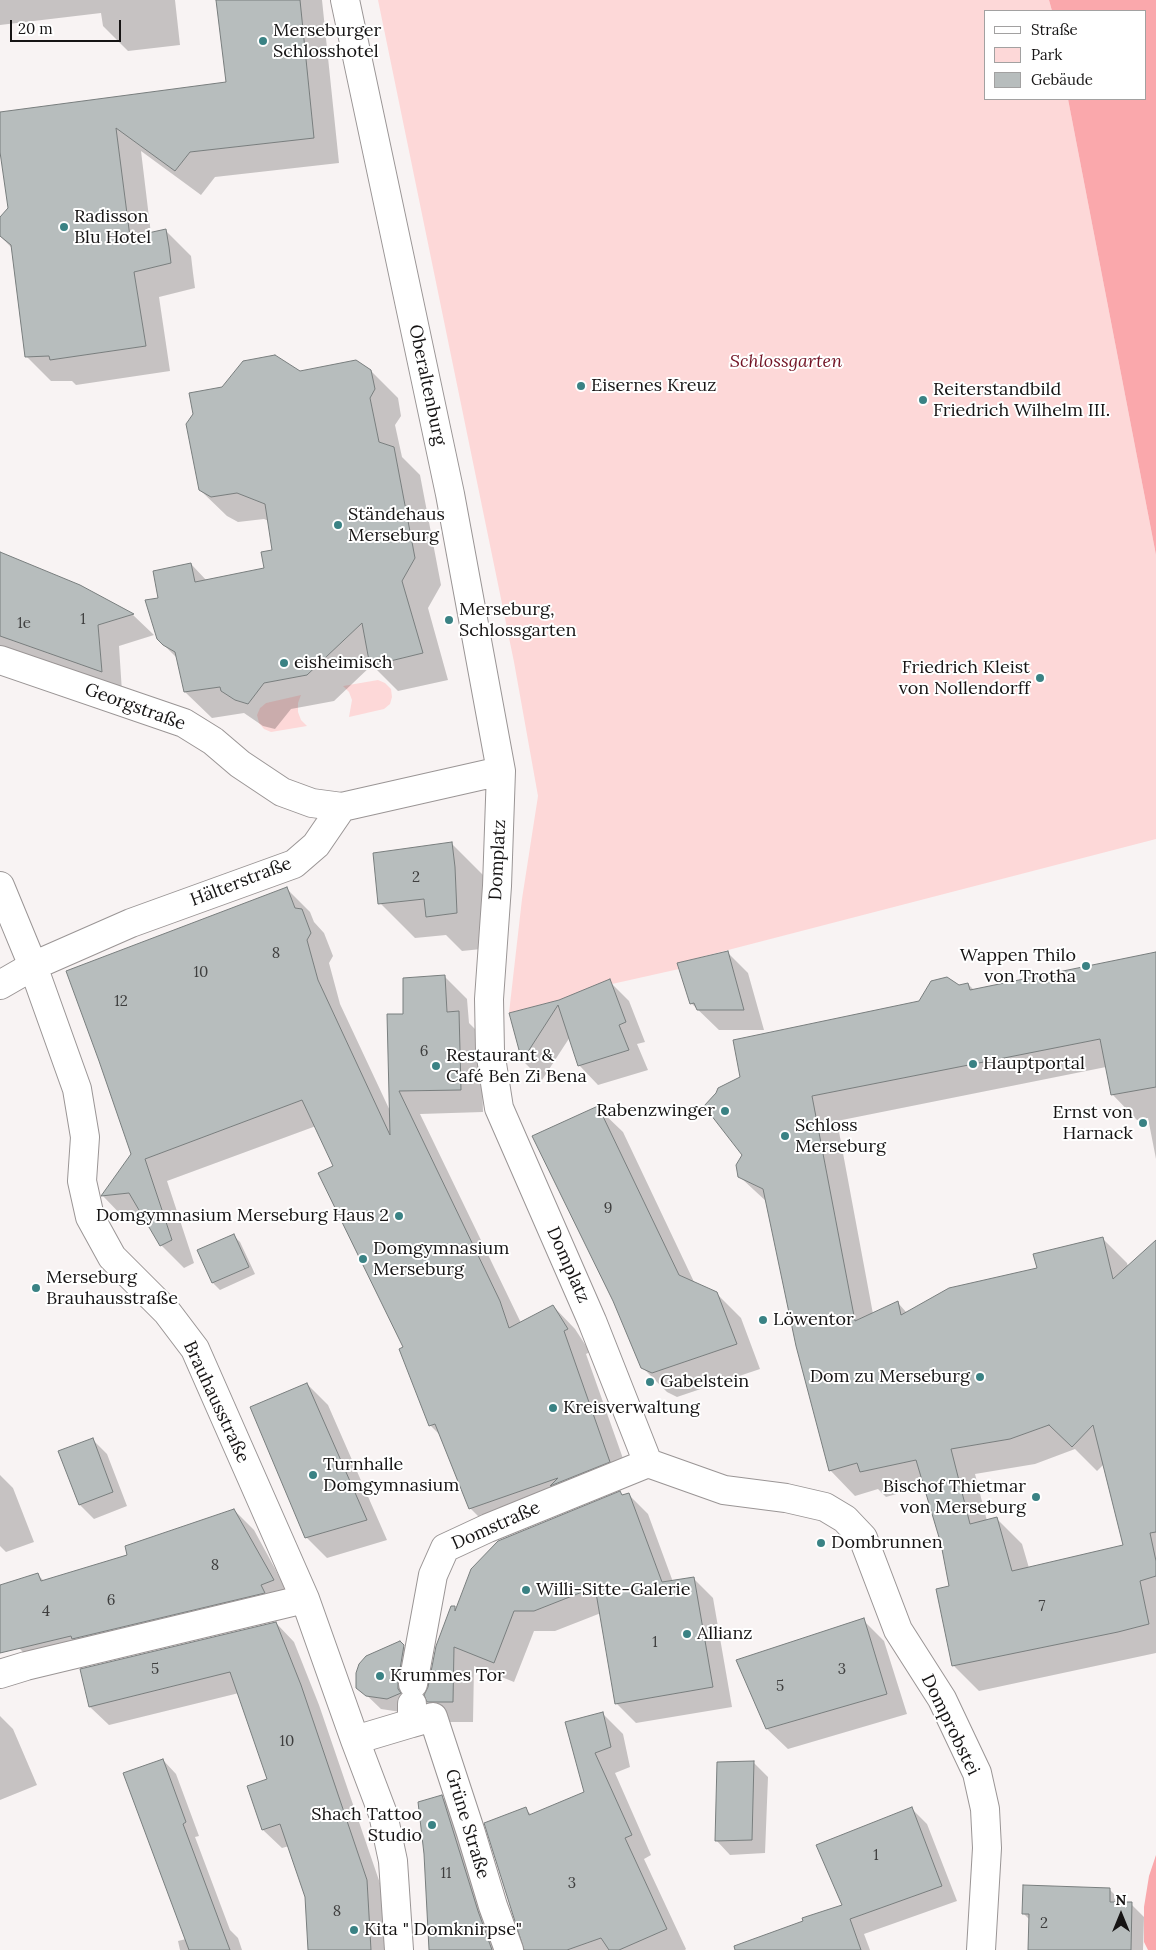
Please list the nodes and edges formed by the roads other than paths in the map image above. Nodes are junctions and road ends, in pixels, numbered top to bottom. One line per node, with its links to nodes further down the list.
1 (345, 0): 3 (street, Oberaltenburg)
2 (0, 660): 4 (street, Georgstraße)
3 (501, 771): 4 (street); 8 (street, Domplatz)
4 (342, 807): 6 (street, Hälterstraße)
5 (0, 886): 6 (street, Brauhausstraße)
6 (33, 966): 7 (street, Hälterstraße); 9 (street, Brauhausstraße)
7 (0, 985)
8 (648, 1463): 11 (street, Domstraße); 15 (street, Domprobstei)
9 (305, 1598): 10 (street); 12 (street, Brauhausstraße)
10 (0, 1674)
11 (412, 1723): 12 (street); 14 (street, Grüne Straße)
12 (355, 1740): 13 (street)
13 (399, 1950)
14 (509, 1950)
15 (981, 1950)

